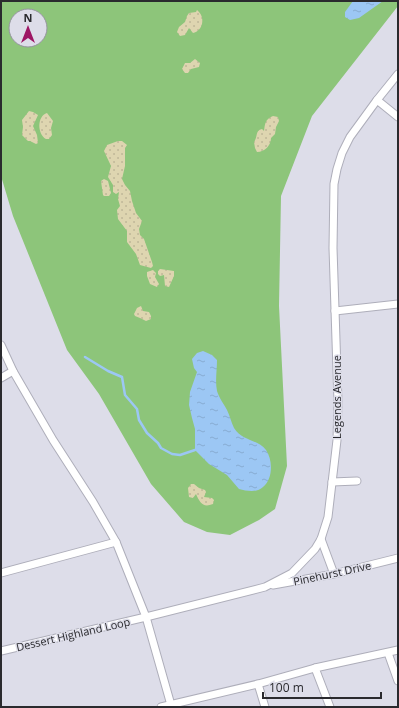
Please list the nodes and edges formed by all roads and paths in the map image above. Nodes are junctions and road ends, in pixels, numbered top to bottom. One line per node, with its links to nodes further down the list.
1 (398, 74): 2 (street, Legends Avenue)
2 (377, 100): 3 (street); 5 (street, Legends Avenue)
3 (398, 117)
4 (398, 304): 5 (street)
5 (334, 311): 10 (street, Legends Avenue)
6 (1, 345): 7 (street)
7 (13, 371): 8 (street); 12 (street)
8 (1, 378)
9 (357, 481): 10 (street)
10 (332, 482): 11 (street, Legends Avenue)
11 (321, 539): 15 (street); 16 (street, Legends Avenue)
12 (116, 542): 14 (street); 17 (street)
13 (398, 558): 15 (street, Pinehurst Drive)
14 (1, 573)
15 (334, 574): 16 (street, Pinehurst Drive)
16 (265, 587): 17 (street, Legends Avenue)
17 (146, 617): 19 (street, Dessert Highland Loop); 24 (street)
18 (398, 650): 20 (street)
19 (1, 651)
20 (388, 653): 21 (street); 22 (street)
21 (315, 668): 23 (street); 27 (street)
22 (398, 681)
23 (258, 684): 24 (street); 26 (street)
24 (170, 706): 25 (street)
25 (161, 707)
26 (265, 707)
27 (330, 707)

